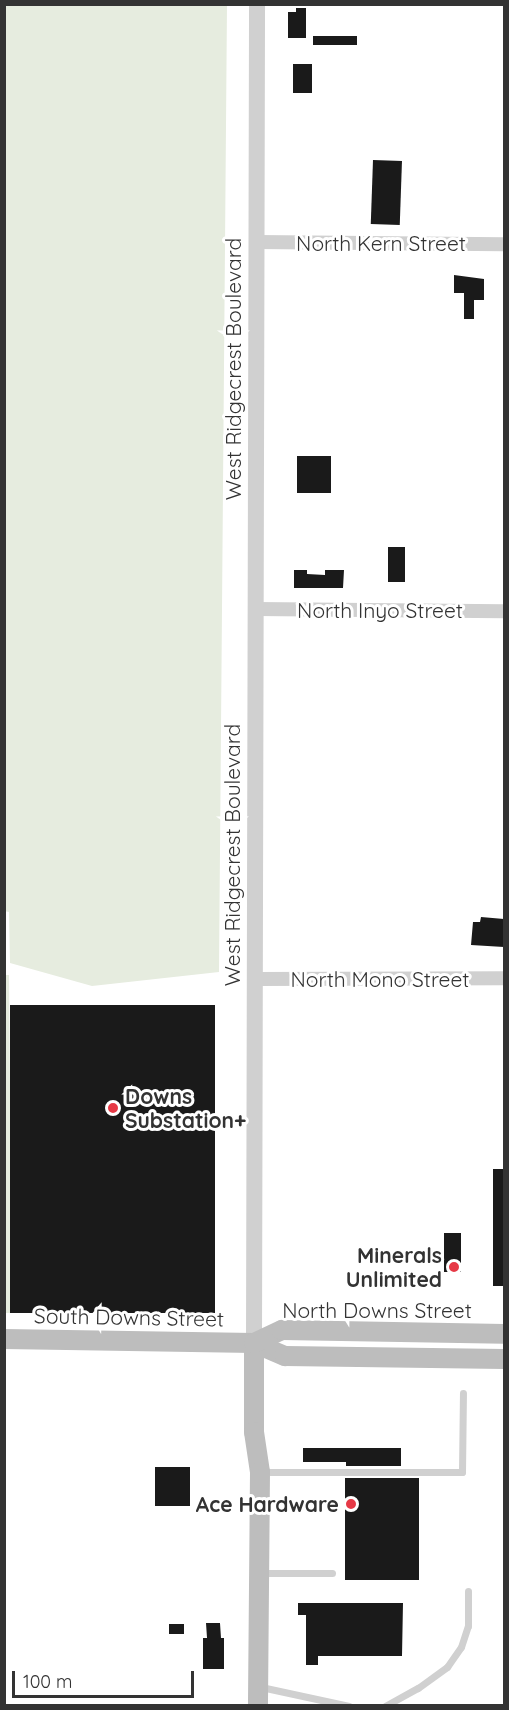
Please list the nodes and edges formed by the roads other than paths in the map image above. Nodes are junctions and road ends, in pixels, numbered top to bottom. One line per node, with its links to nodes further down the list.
1 (257, 4): 2 (street, West Ridgecrest Boulevard)
2 (257, 243): 3 (street, North Kern Street); 4 (street, West Ridgecrest Boulevard)
3 (504, 244)
4 (256, 609): 5 (street, North Inyo Street); 7 (street, West Ridgecrest Boulevard)
5 (504, 611)
6 (504, 978): 7 (street, North Mono Street)
7 (256, 979): 10 (street, West Ridgecrest Boulevard)
8 (504, 1334): 10 (main road, North Downs Street)
9 (4, 1339): 10 (main road, South Downs Street)
10 (254, 1343): 11 (main road, North Downs Street); 13 (main road, West Ridgecrest Boulevard)
11 (504, 1359)
12 (463, 1392): 13 (lane)
13 (260, 1472): 14 (main road, West Ridgecrest Boulevard)
14 (260, 1574): 15 (lane); 17 (main road, West Ridgecrest Boulevard)
15 (332, 1574)
16 (468, 1591): 19 (lane)
17 (258, 1696): 18 (lane)
18 (349, 1706)
19 (385, 1706)

